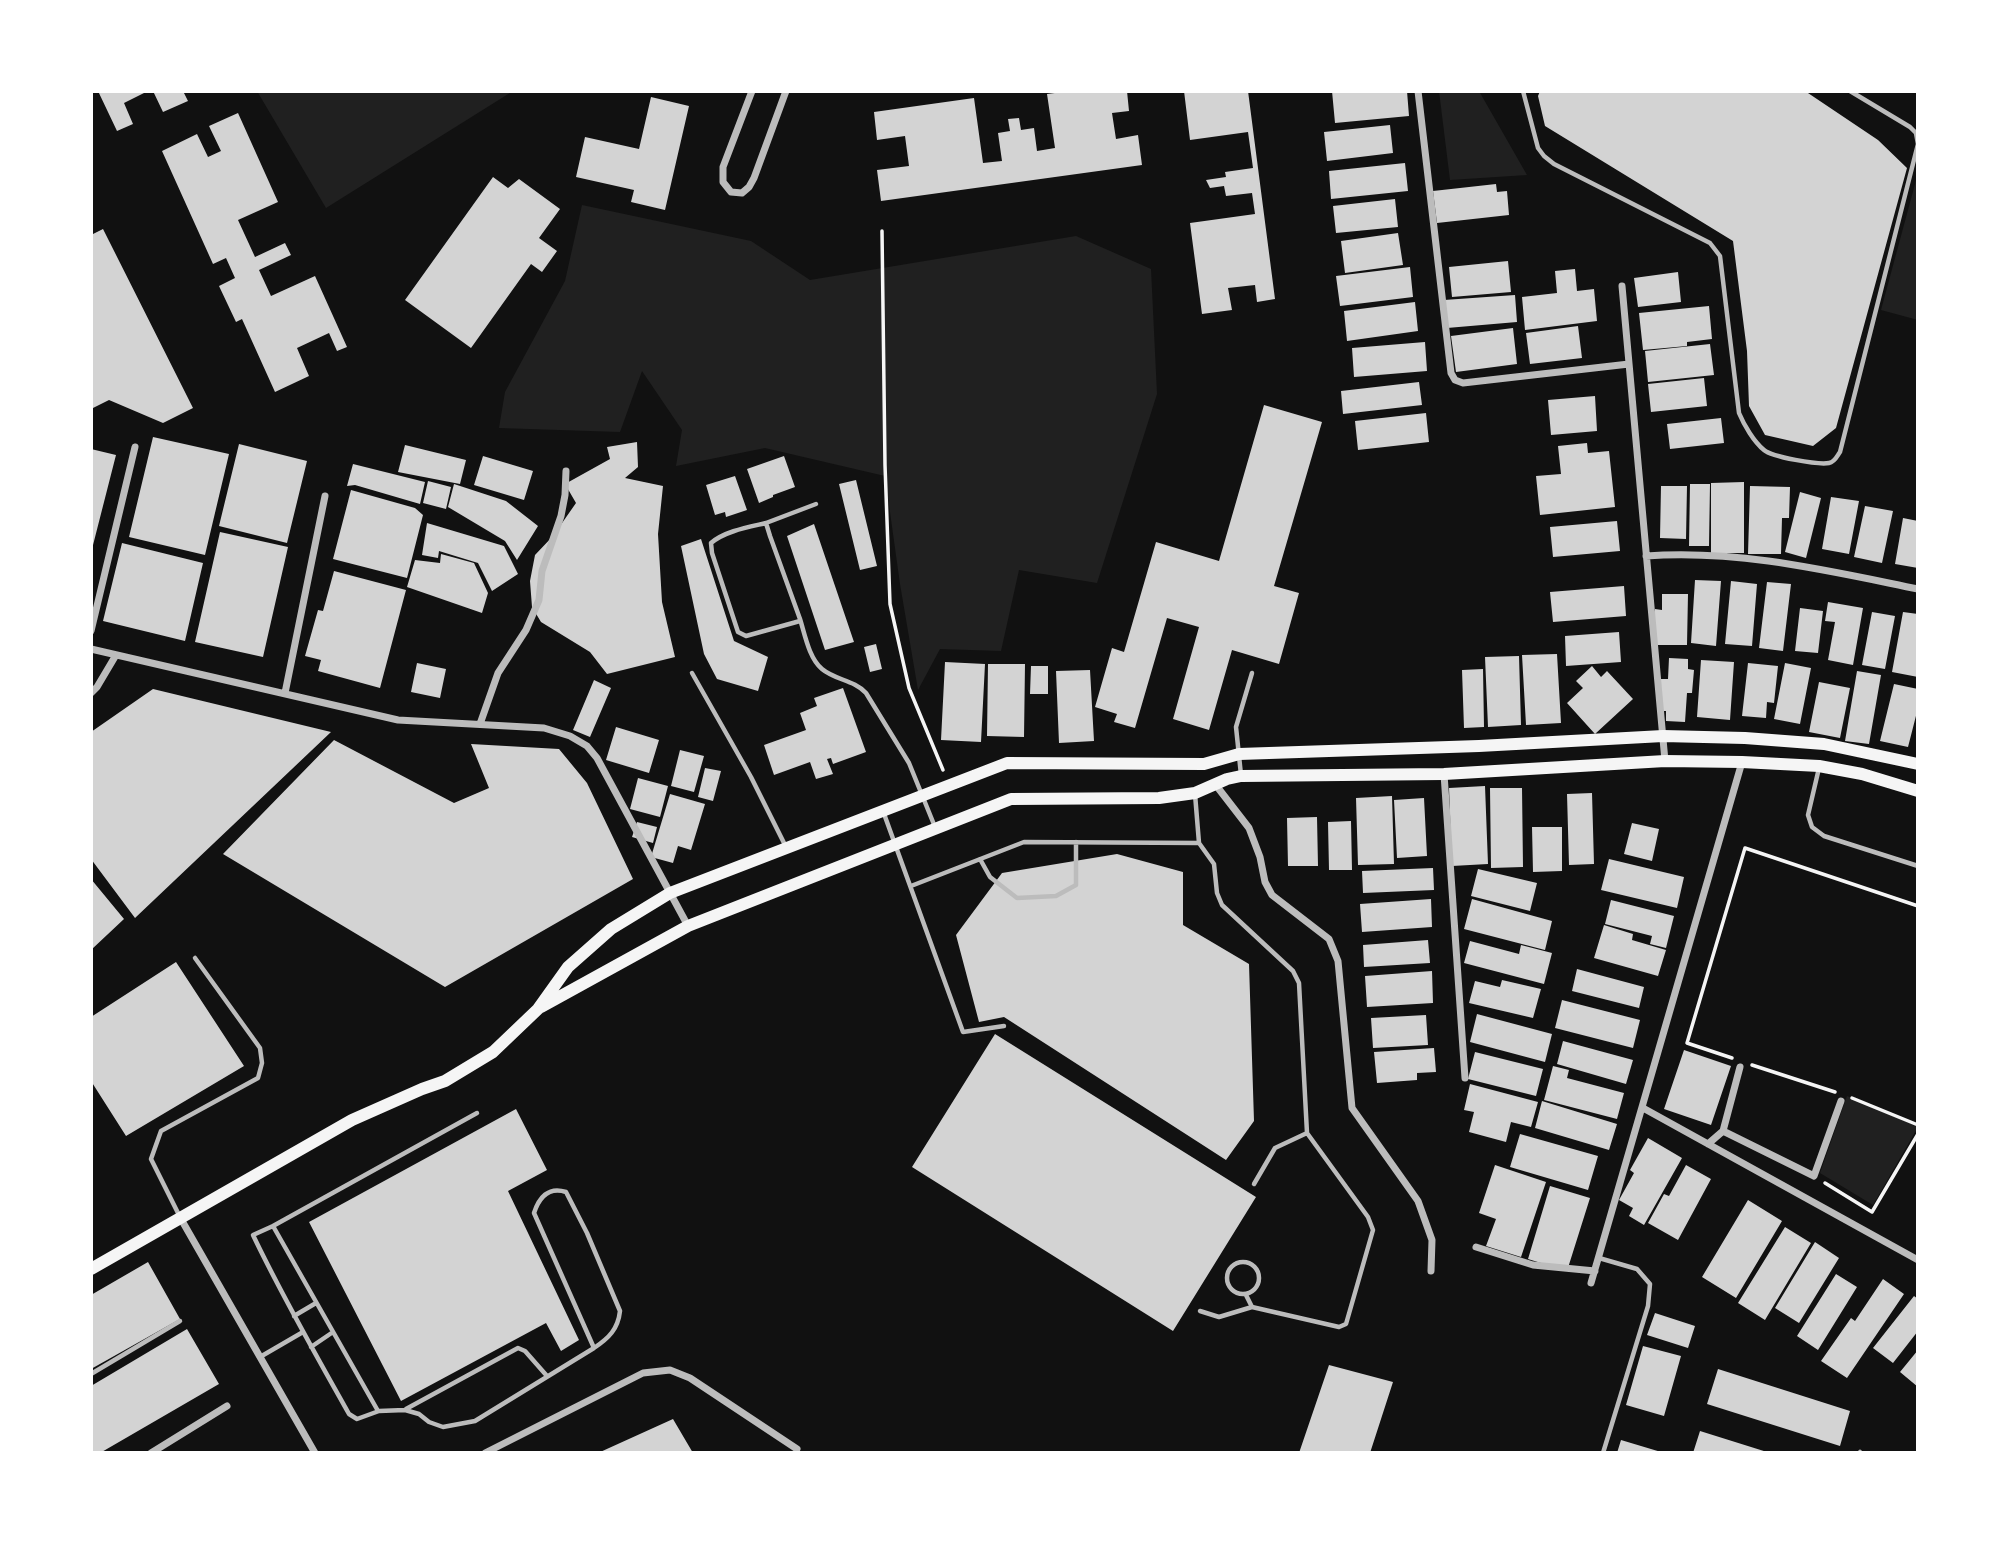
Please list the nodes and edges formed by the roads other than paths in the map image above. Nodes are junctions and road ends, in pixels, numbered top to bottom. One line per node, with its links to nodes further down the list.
1 (752, 91): 2 (street)
2 (786, 91)
3 (1418, 91): 7 (street)
4 (1523, 91): 5 (lane)
5 (1850, 91)
6 (1622, 286): 7 (street)
7 (1629, 364): 13 (street)
8 (135, 447): 16 (street)
9 (566, 471): 23 (street)
10 (325, 496): 22 (street)
11 (816, 504): 12 (lane)
12 (766, 523): 15 (lane); 15 (lane)
13 (1646, 556): 14 (street); 24 (street)
14 (1918, 589)
15 (800, 621): 35 (lane)
16 (91, 631)
17 (91, 649): 18 (street)
18 (116, 655): 21 (street); 22 (street)
19 (692, 673): 41 (lane)
20 (1252, 673): 25 (lane)
21 (91, 693)
22 (285, 693): 23 (street)
23 (480, 723): 45 (street)
24 (1663, 736): 25 (main road); 26 (street); 28 (main road)
25 (1238, 754): 31 (lane); 35 (main road)
26 (1665, 761): 27 (main road); 30 (main road)
27 (1742, 762): 29 (main road); 53 (street)
28 (1918, 764)
29 (1819, 766): 33 (main road); 43 (lane)
30 (1444, 774): 31 (main road); 51 (street)
31 (1241, 776): 32 (main road)
32 (1215, 784): 34 (main road); 65 (street)
33 (1918, 791)
34 (1195, 793): 37 (main road); 39 (lane)
35 (923, 796): 36 (main road); 37 (lane)
36 (883, 811): 40 (lane); 41 (main road)
37 (936, 828): 40 (main road)
38 (1076, 842): 39 (lane); 42 (lane); 42 (lane)
39 (1199, 843): 56 (lane)
40 (895, 844): 44 (lane); 46 (main road)
41 (786, 848): 45 (main road)
42 (980, 859): 44 (lane)
43 (1918, 866)
44 (911, 886): 49 (lane)
45 (670, 893): 46 (street); 48 (main road)
46 (688, 926): 48 (main road)
47 (195, 958): 59 (lane)
48 (538, 1009): 59 (main road)
49 (1004, 1026)
50 (1743, 1065): 55 (street)
51 (1465, 1078)
52 (1844, 1099): 55 (street)
53 (1643, 1108): 57 (street); 62 (street)
54 (477, 1113): 60 (lane)
55 (1723, 1131): 57 (street)
56 (1307, 1133): 58 (lane); 70 (lane)
57 (1709, 1144): 63 (street)
58 (1254, 1184)
59 (181, 1219): 64 (main road); 78 (street)
60 (273, 1226): 69 (lane); 72 (lane)
61 (1476, 1247): 66 (street)
62 (1599, 1258): 66 (street); 88 (lane)
63 (1918, 1259)
64 (91, 1269)
65 (1432, 1271)
66 (1595, 1271): 67 (street)
67 (1591, 1283)
68 (1246, 1295): 68 (lane); 70 (lane)
69 (316, 1303): 72 (lane); 75 (lane)
70 (1252, 1307): 71 (lane)
71 (1200, 1311)
72 (294, 1316): 74 (lane)
73 (180, 1321): 79 (lane)
74 (303, 1332): 76 (lane); 78 (lane)
75 (333, 1332): 76 (lane); 83 (lane)
76 (311, 1347): 83 (lane)
77 (594, 1348): 77 (lane); 80 (lane)
78 (259, 1358): 86 (street)
79 (91, 1374)
80 (547, 1377): 82 (lane); 82 (lane)
81 (227, 1406): 85 (street)
82 (405, 1410): 83 (lane)
83 (379, 1411)
84 (797, 1449): 87 (street)
85 (153, 1452)
86 (314, 1453)
87 (485, 1453)
88 (1603, 1453)

